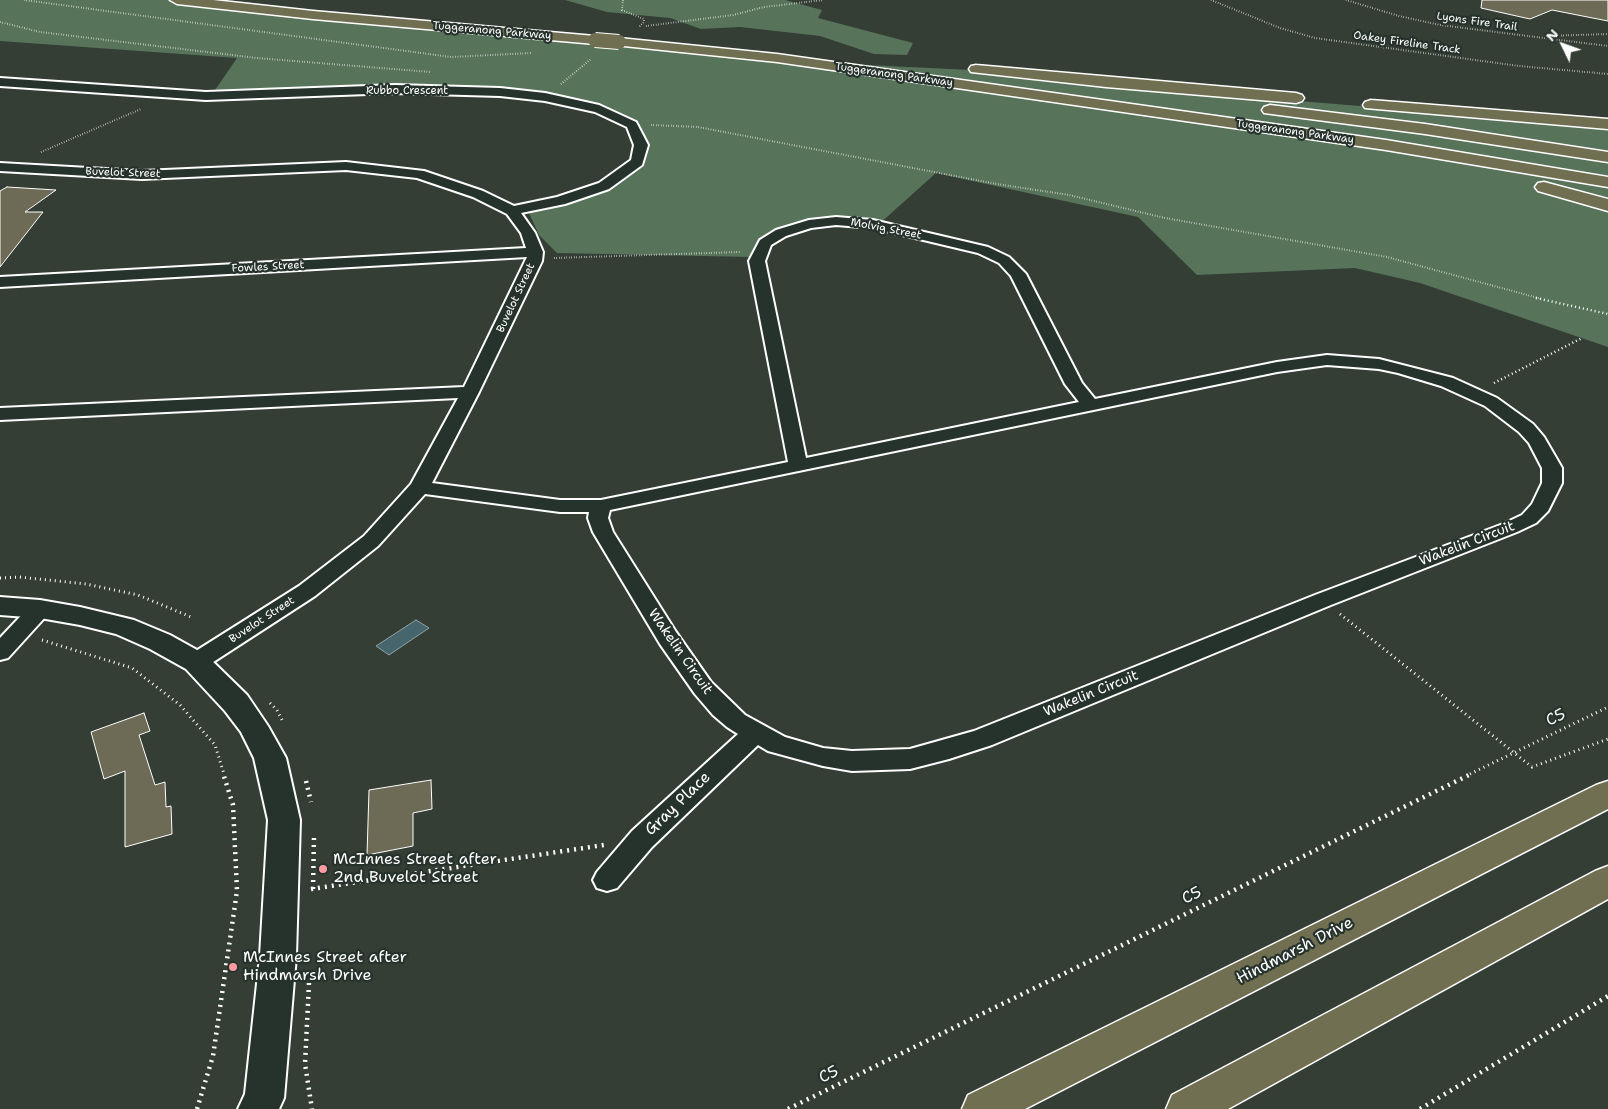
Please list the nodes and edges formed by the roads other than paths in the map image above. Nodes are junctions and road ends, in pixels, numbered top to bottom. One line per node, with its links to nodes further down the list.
1 (177, 0): 4 (main road, Tuggeranong Parkway)
2 (228, 0): 4 (main road, Tuggeranong Parkway)
3 (625, 36): 4 (main road, Tuggeranong Parkway, bridge); 5 (main road, Tuggeranong Parkway); 8 (main road, Tuggeranong Parkway)
4 (598, 37)
5 (790, 53): 6 (main road); 13 (main road, Tuggeranong Parkway)
6 (906, 62)
7 (963, 67): 10 (main road)
8 (934, 81): 15 (main road, Tuggeranong Parkway); 16 (main road)
9 (0, 82): 17 (street, Rubbo Crescent)
10 (1315, 100)
11 (1354, 103): 12 (main road)
12 (1608, 124)
13 (1608, 157)
14 (0, 167): 17 (street, Buvelot Street)
15 (1608, 182)
16 (1608, 205)
17 (512, 211): 18 (street, Buvelot Street)
18 (535, 256): 19 (street, Fowles Street); 20 (street, Buvelot Street)
19 (0, 282)
20 (470, 392): 22 (street); 24 (street, Buvelot Street)
21 (1091, 406): 23 (street, Wakelin Circuit); 23 (street, Molvig Street); 30 (street, Wakelin Circuit)
22 (0, 414)
23 (798, 465): 25 (street, Wakelin Circuit)
24 (420, 487): 25 (street, Wakelin Circuit); 29 (street, Buvelot Street)
25 (601, 506): 30 (street, Wakelin Circuit)
26 (0, 606): 27 (street)
27 (40, 609): 28 (street); 29 (street)
28 (8, 644)
29 (196, 662): 34 (street)
30 (754, 733): 32 (street, Gray Place)
31 (1608, 794): 35 (main road, Hindmarsh Drive)
32 (607, 880)
33 (1608, 882): 36 (main road)
34 (263, 1105)
35 (987, 1108)
36 (1187, 1109)

